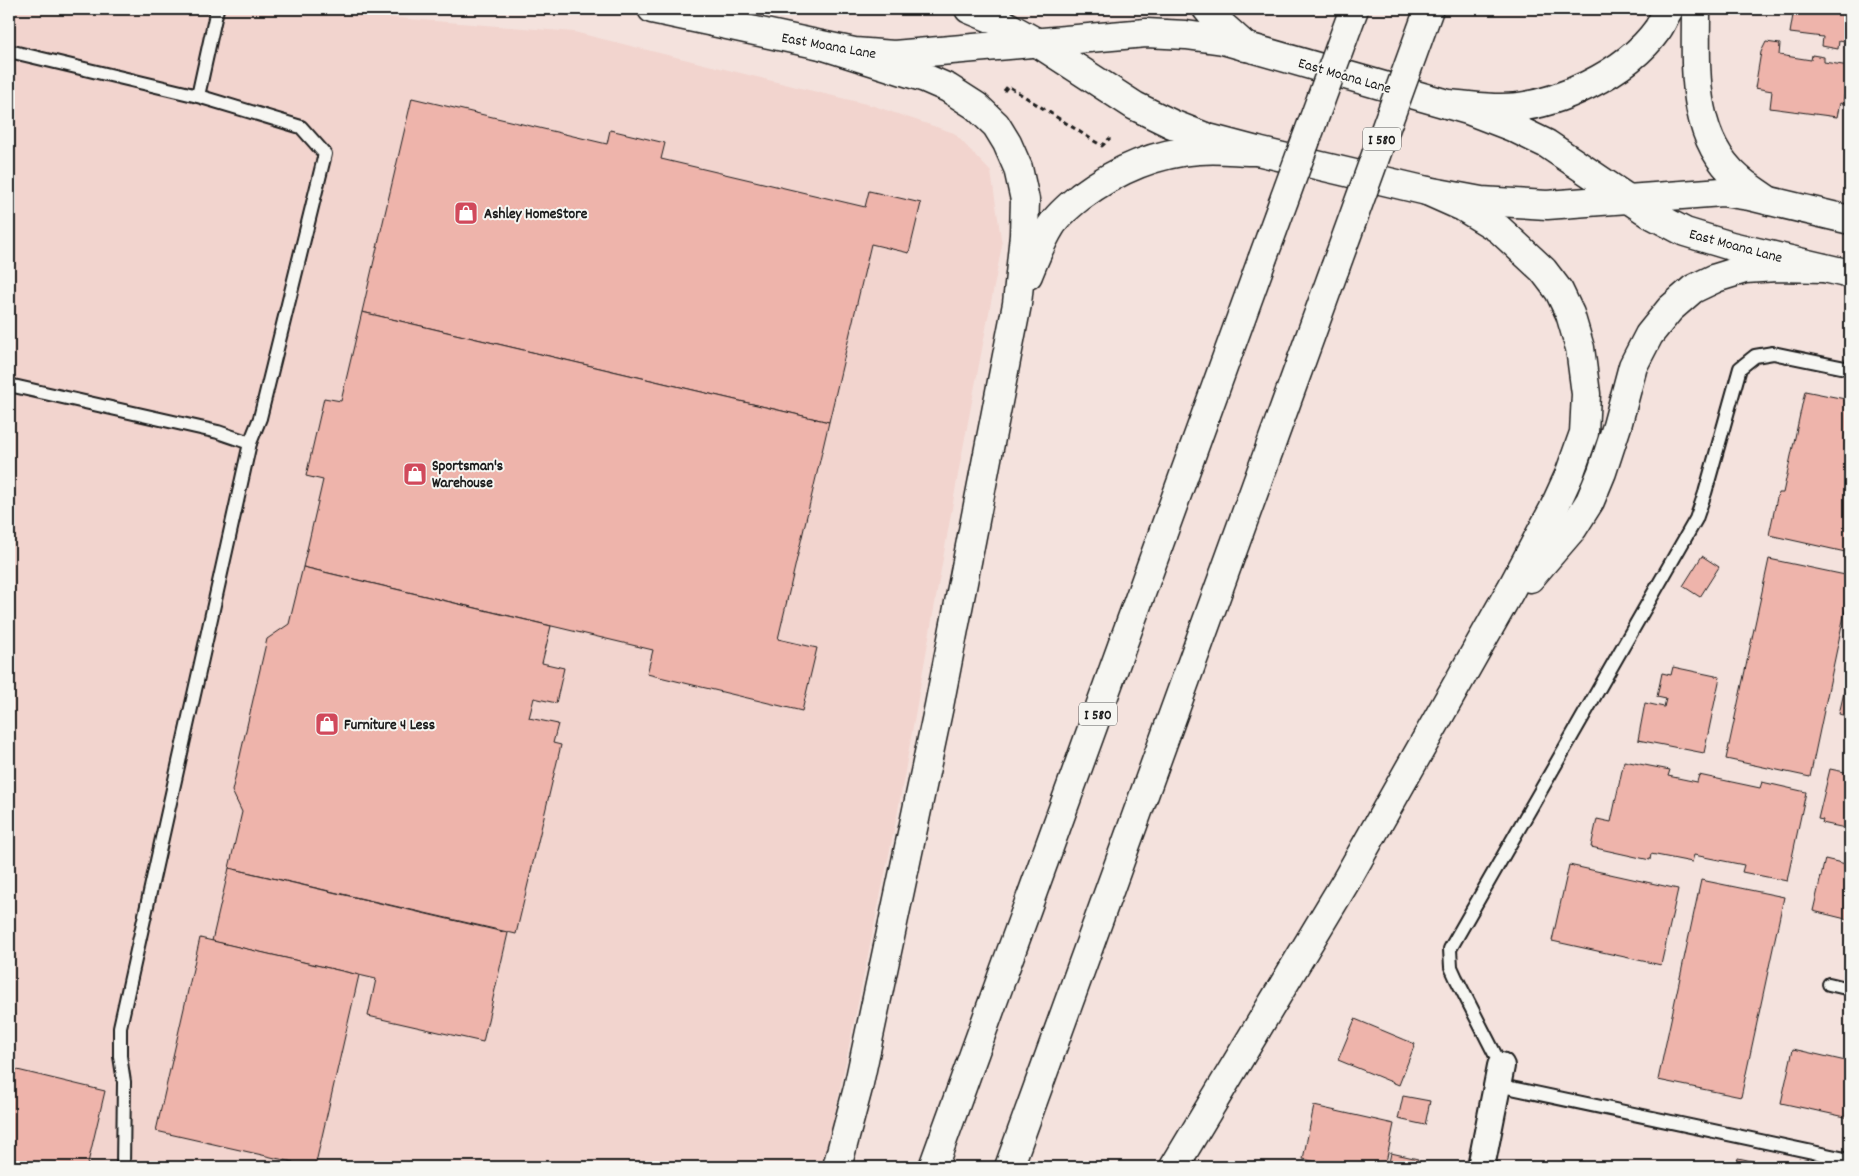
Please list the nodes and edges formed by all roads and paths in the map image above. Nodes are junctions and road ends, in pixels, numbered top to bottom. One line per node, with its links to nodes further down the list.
1 (217, 9): 13 (lane)
2 (652, 9): 10 (main road, East Moana Lane)
3 (969, 9): 9 (main road)
4 (1207, 9): 11 (main road)
5 (1354, 9): 35 (main road, I 580, bridge)
6 (1429, 9): 36 (main road, I 580, bridge)
7 (1669, 9): 15 (main road)
8 (1696, 9): 20 (main road)
9 (1038, 43): 10 (main road, East Moana Lane); 11 (main road, East Moana Lane); 17 (main road)
10 (824, 46): 24 (main road)
11 (1246, 47): 15 (main road, East Moana Lane)
12 (9, 51): 13 (lane)
13 (198, 96): 27 (lane)
14 (999, 98): 16 (path)
15 (1447, 104): 19 (main road, East Moana Lane)
16 (1110, 138)
17 (1257, 151): 18 (main road); 24 (main road)
18 (1427, 191): 19 (main road); 28 (main road)
19 (1629, 199): 20 (main road); 22 (main road, East Moana Lane)
20 (1769, 201): 21 (main road)
21 (1850, 220)
22 (1823, 268): 23 (main road, East Moana Lane); 28 (main road)
23 (1850, 274)
24 (1017, 304): 34 (main road)
25 (1850, 369): 31 (lane)
26 (9, 385): 27 (lane)
27 (250, 443): 33 (lane)
28 (1492, 623): 37 (main road)
29 (1829, 984): 30 (lane)
30 (1850, 989)
31 (1499, 1075): 32 (lane); 38 (street)
32 (1850, 1160)
33 (124, 1167)
34 (837, 1167)
35 (933, 1167)
36 (1009, 1167)
37 (1174, 1167)
38 (1481, 1167)

